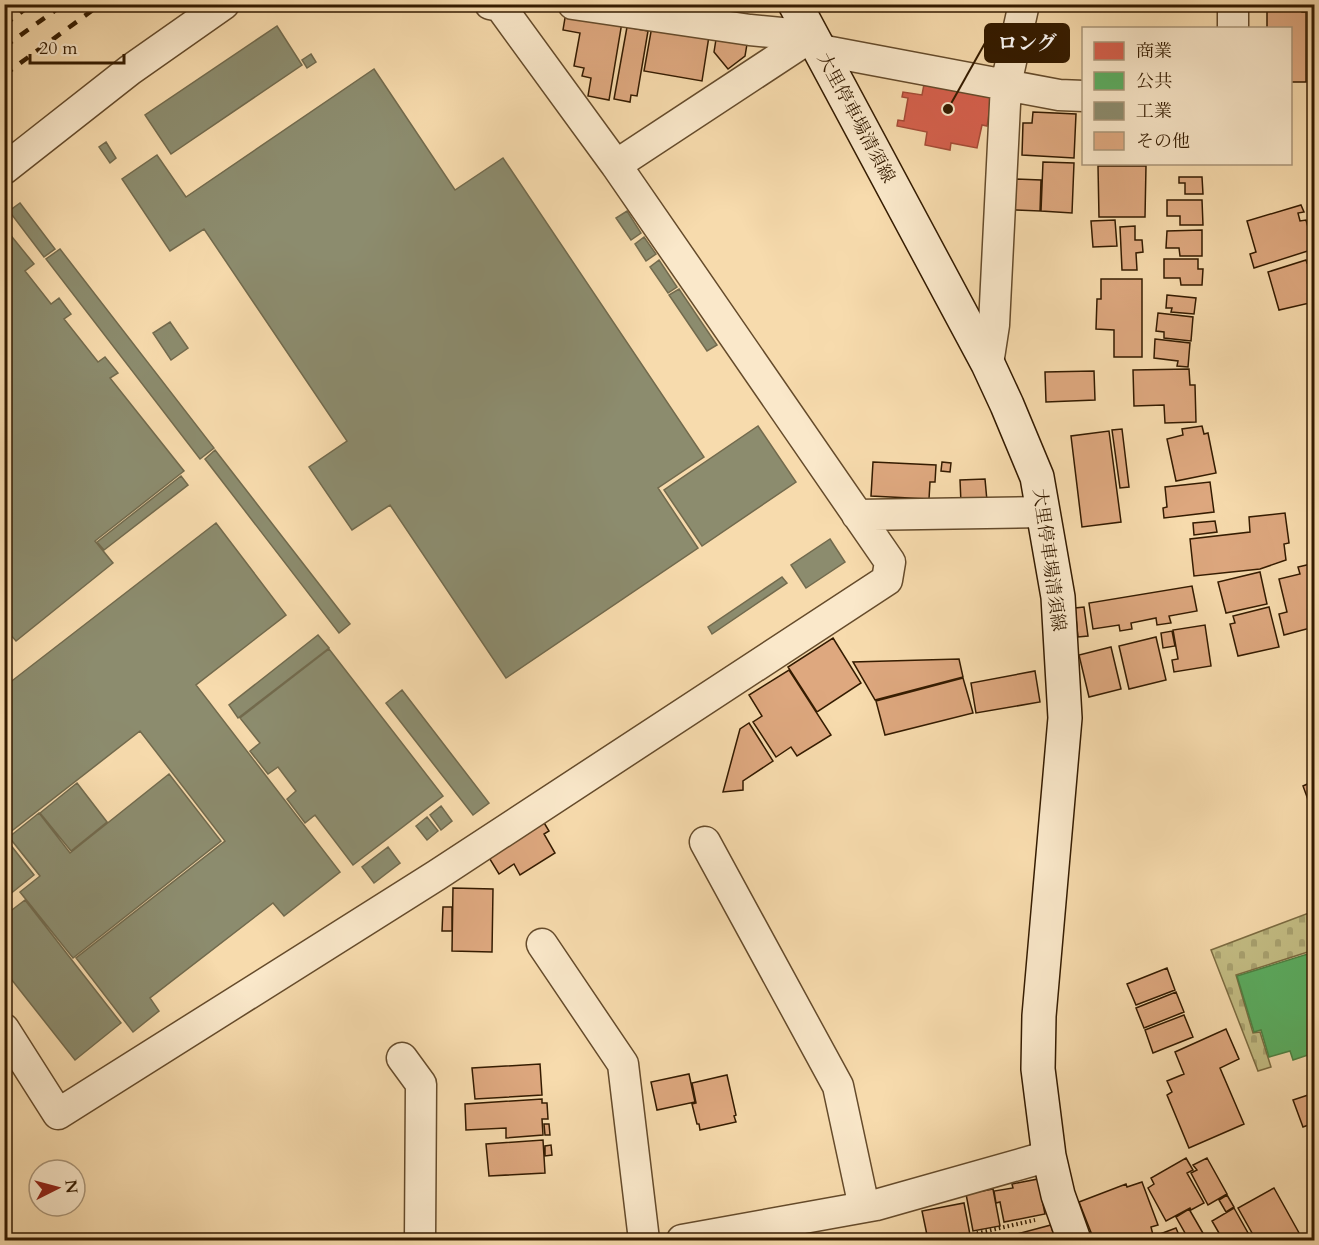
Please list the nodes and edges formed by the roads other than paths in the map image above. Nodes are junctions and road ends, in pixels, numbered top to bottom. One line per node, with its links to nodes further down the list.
1 (224, 4): 12 (street)
2 (573, 4): 8 (street)
3 (795, 4): 8 (main road, 大里停車場清須線)
4 (1024, 4): 9 (street)
5 (1233, 4): 7 (street)
6 (497, 5): 11 (street)
7 (1233, 27)
8 (816, 43): 9 (street); 11 (street); 13 (main road, 大里停車場清須線)
9 (1006, 84): 10 (street); 13 (street)
10 (1082, 96)
11 (616, 165): 15 (street)
12 (4, 169)
13 (988, 364): 14 (main road, 大里停車場清須線)
14 (1043, 512): 15 (street); 20 (main road, 大里停車場清須線)
15 (857, 515): 18 (street)
16 (705, 842): 21 (street)
17 (542, 944): 24 (street)
18 (4, 1029)
19 (402, 1058): 23 (street)
20 (1049, 1156): 21 (street); 22 (main road, 大里停車場清須線)
21 (864, 1207): 25 (street)
22 (1070, 1227)
23 (420, 1240)
24 (644, 1240)
25 (682, 1240)

